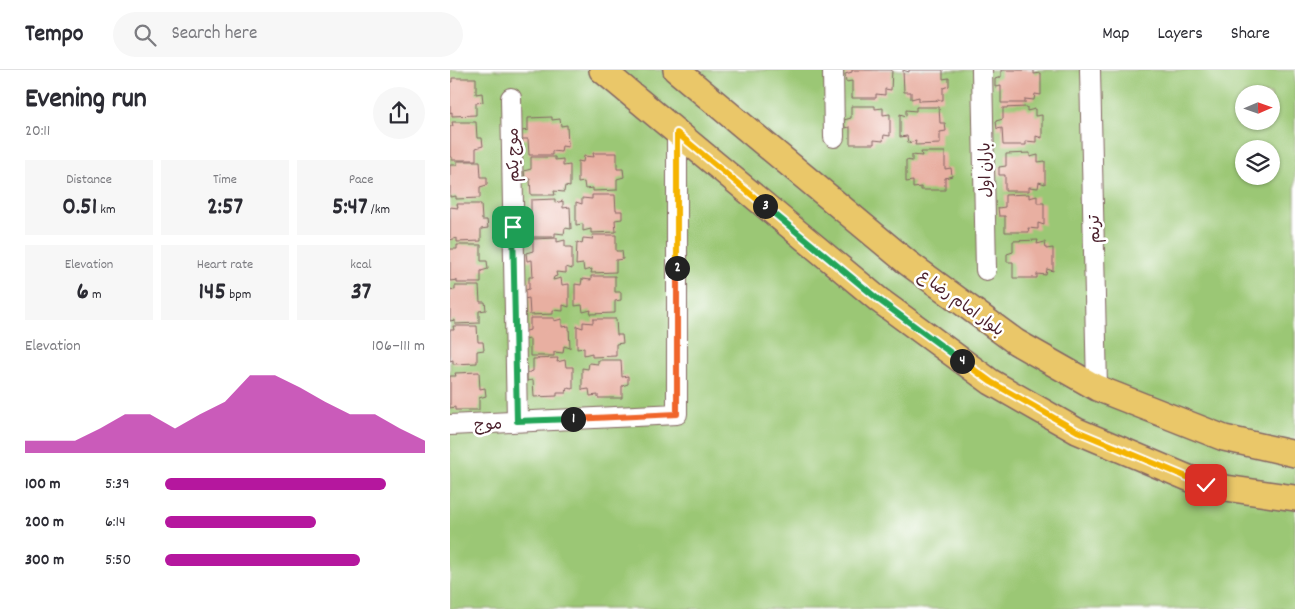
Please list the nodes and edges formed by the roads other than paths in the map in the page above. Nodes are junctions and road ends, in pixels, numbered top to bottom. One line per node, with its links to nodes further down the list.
1 (602, 70): 7 (main road)
2 (676, 70): 10 (main road, بلوار امام رضا ع)
3 (833, 70): 8 (street)
4 (982, 70): 9 (street, باران اول)
5 (1090, 70): 10 (street, ترنم)
6 (511, 98): 11 (street, موج یکم)
7 (677, 133): 11 (street, موج); 14 (main road)
8 (834, 137)
9 (986, 270)
10 (1097, 388): 13 (main road, بلوار امام رضا ع)
11 (517, 421): 12 (street, موج)
12 (450, 425)
13 (1295, 454)
14 (1295, 498)

